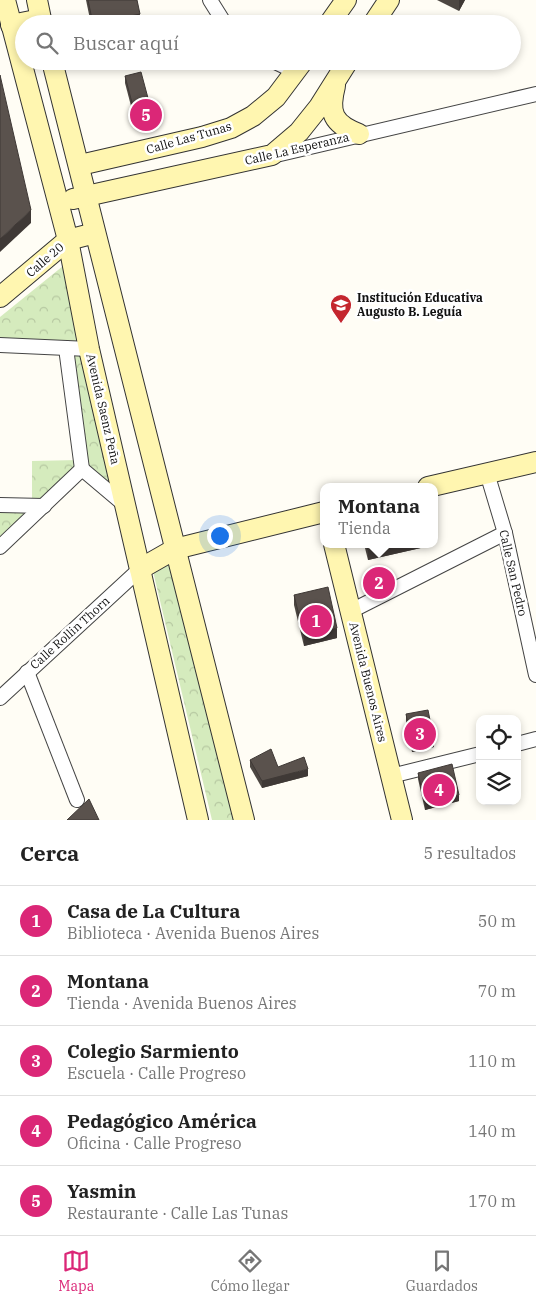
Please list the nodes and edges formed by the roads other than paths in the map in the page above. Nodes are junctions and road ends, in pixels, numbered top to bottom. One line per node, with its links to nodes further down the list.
1 (5, 0): 9 (main road, Avenida Saenz Peña)
2 (210, 0): 5 (street)
3 (346, 0): 6 (main road)
4 (389, 0): 7 (main road)
5 (219, 15)
6 (335, 15)
7 (379, 15)
8 (15, 23): 9 (main road)
9 (11, 25): 10 (main road, Avenida Saenz Peña)
10 (15, 40)
11 (23, 70): 22 (main road, Avenida Saenz Peña)
12 (54, 70): 19 (main road)
13 (298, 70): 17 (main road, Calle Las Tunas)
14 (343, 70): 16 (main road); 18 (main road)
15 (536, 94): 16 (street, Calle La Esperanza)
16 (359, 134): 18 (street, Calle La Esperanza)
17 (202, 137): 19 (main road, Calle Las Tunas); 20 (main road)
18 (272, 155): 20 (main road, Calle La Esperanza)
19 (80, 166): 21 (main road)
20 (210, 169): 21 (main road, Calle La Esperanza)
21 (87, 196): 22 (main road, Calle La Esperanza); 23 (main road)
22 (58, 202): 24 (main road, Avenida Saenz Peña)
23 (95, 233): 24 (main road, Calle 20); 40 (main road)
24 (68, 240): 25 (main road, Calle 20); 28 (main road, Avenida Saenz Peña)
25 (0, 297)
26 (0, 345): 27 (street)
27 (66, 348): 28 (street); 30 (street)
28 (89, 349): 35 (main road, Avenida Saenz Peña)
29 (536, 462): 31 (main road)
30 (82, 469): 34 (street); 35 (street)
31 (487, 473): 32 (main road); 37 (street, Calle San Pedro)
32 (438, 485)
33 (0, 505): 34 (street)
34 (44, 506): 38 (street)
35 (126, 506): 41 (main road, Avenida Saenz Peña)
36 (320, 513): 40 (main road)
37 (505, 533): 42 (street); 44 (street, Calle San Pedro)
38 (0, 547)
39 (335, 548): 42 (main road, Avenida Buenos Aires)
40 (175, 549): 41 (main road); 52 (main road)
41 (140, 569): 43 (street, Calle Rollin Thorn); 51 (main road, Avenida Saenz Peña)
42 (351, 611): 49 (main road, Avenida Buenos Aires)
43 (28, 672): 45 (street, Calle Rollin Thorn); 50 (street)
44 (536, 675)
45 (0, 698)
46 (536, 740): 47 (street)
47 (521, 743)
48 (476, 755): 49 (street)
49 (391, 776): 53 (main road, Avenida Buenos Aires)
50 (78, 800)
51 (198, 820)
52 (244, 820)
53 (402, 820)

